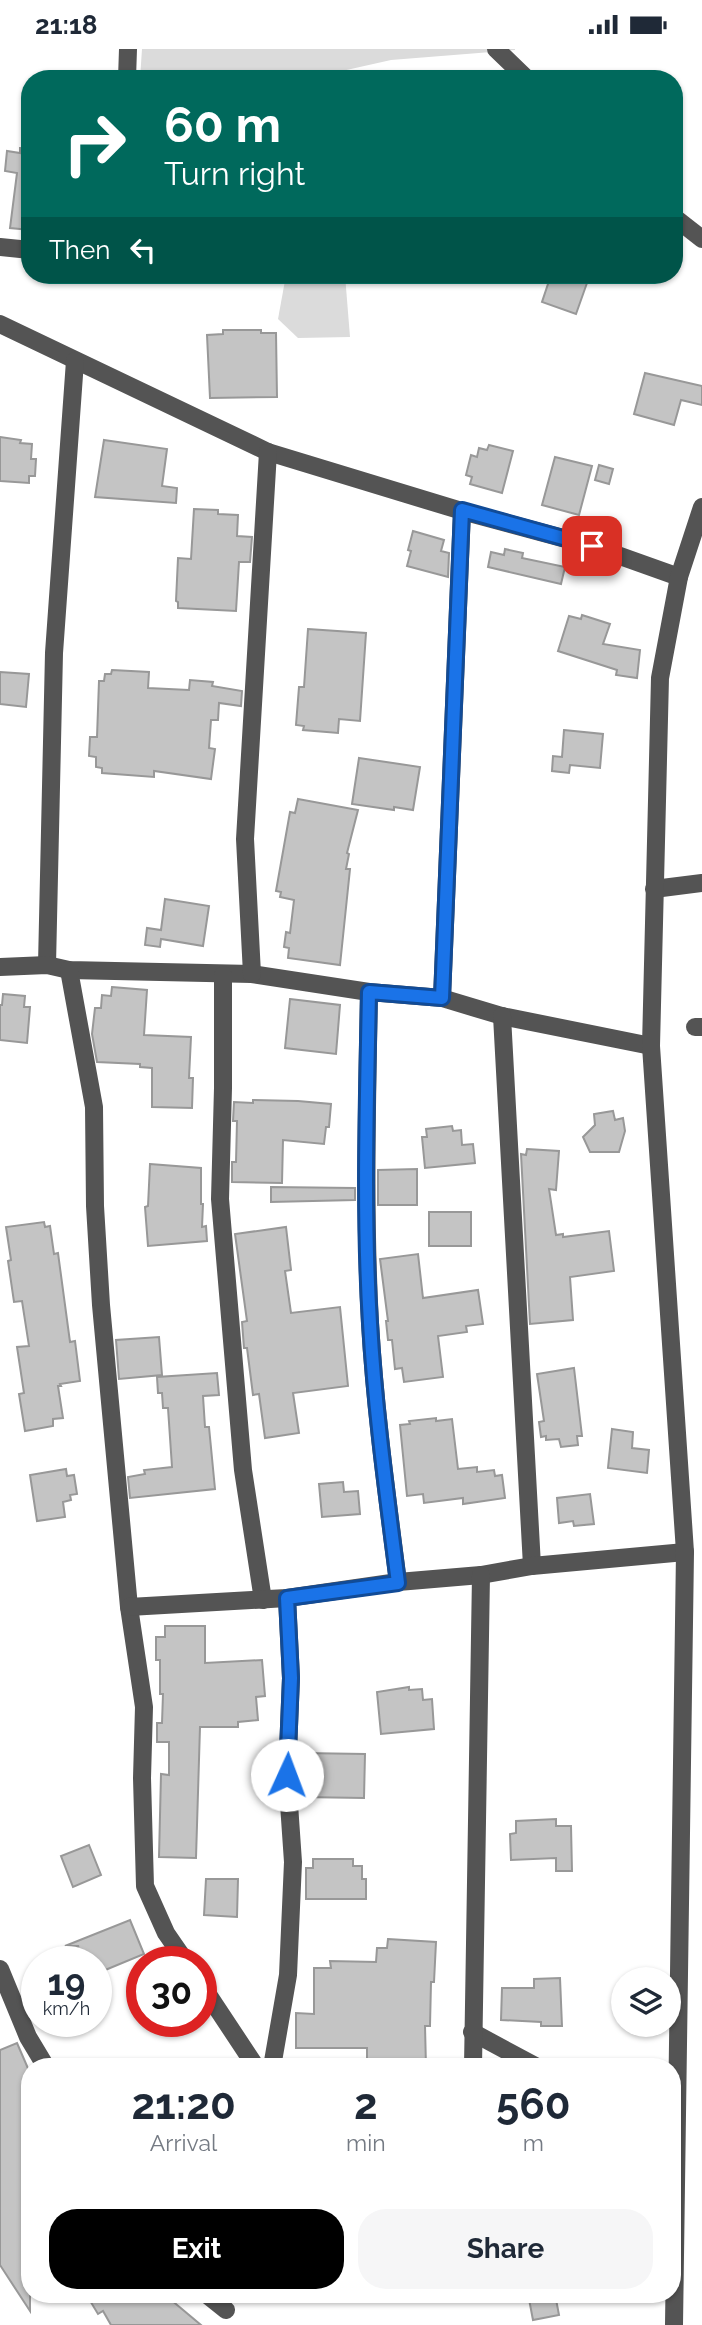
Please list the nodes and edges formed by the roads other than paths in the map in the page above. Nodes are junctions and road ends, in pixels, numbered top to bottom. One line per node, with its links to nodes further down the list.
1 (128, 49): 3 (street)
2 (496, 49): 4 (street)
3 (127, 70)
4 (518, 70)
5 (683, 225): 6 (street)
6 (702, 239)
7 (0, 247): 8 (street)
8 (21, 249)
9 (0, 324): 10 (street)
10 (75, 361): 11 (street); 17 (street)
11 (268, 452): 13 (street); 20 (street)
12 (702, 507): 14 (street)
13 (462, 510): 14 (street); 23 (street)
14 (679, 577): 16 (street)
15 (702, 883): 16 (street)
16 (654, 889): 25 (street)
17 (47, 965): 18 (street); 19 (street)
18 (0, 967)
19 (69, 970): 21 (street); 32 (street)
20 (252, 974): 21 (street); 22 (street)
21 (223, 975): 31 (street)
22 (369, 992): 23 (street); 29 (street)
23 (442, 998): 24 (street)
24 (502, 1016): 25 (street); 27 (street)
25 (651, 1046): 26 (street)
26 (685, 1552): 27 (street); 33 (street)
27 (532, 1566): 28 (street)
28 (481, 1575): 29 (street); 37 (street)
29 (398, 1583): 30 (street)
30 (287, 1598): 31 (street); 40 (street)
31 (263, 1600): 32 (street)
32 (129, 1607): 34 (street)
33 (693, 1635): 43 (street)
34 (175, 1946)
35 (0, 1969): 38 (street)
36 (217, 2008): 39 (street)
37 (472, 2032): 41 (street); 42 (street)
38 (41, 2058)
39 (250, 2058)
40 (274, 2058)
41 (472, 2058)
42 (520, 2058)
43 (677, 2058)
44 (217, 2303): 46 (street)
45 (674, 2303): 47 (street)
46 (226, 2310)
47 (674, 2325)

